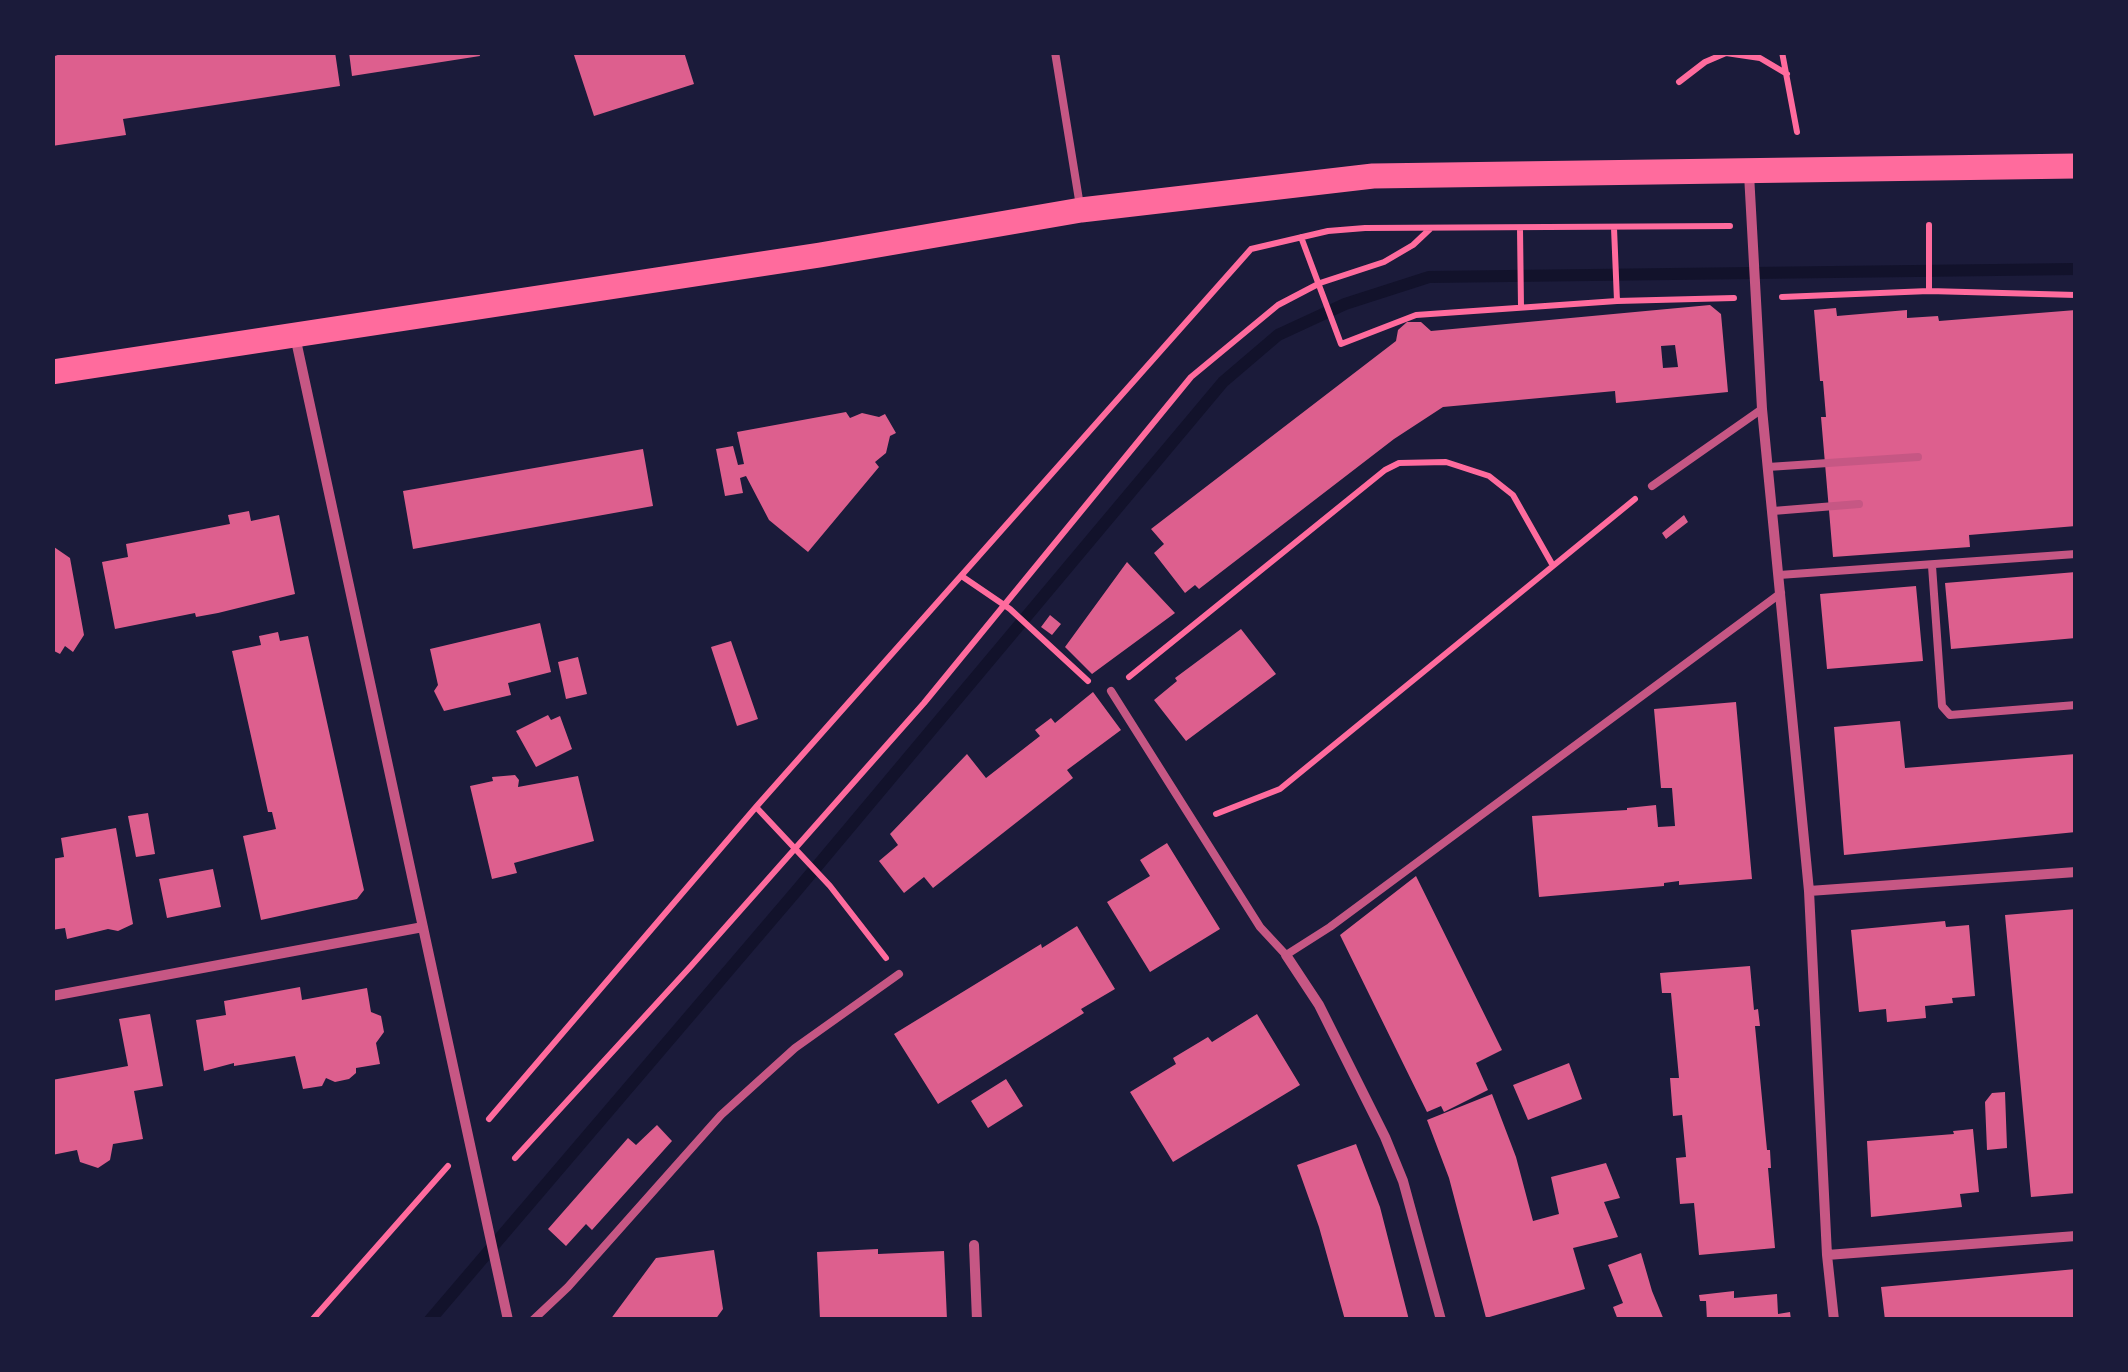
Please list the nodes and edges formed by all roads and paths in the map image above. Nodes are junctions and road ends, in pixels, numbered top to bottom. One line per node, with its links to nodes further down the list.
1 (1055, 52): 8 (lane)
2 (1782, 52): 3 (path)
3 (1786, 74): 4 (path); 5 (path)
4 (1679, 82)
5 (1797, 132)
6 (2071, 169): 7 (main road)
7 (1748, 172): 8 (main road); 10 (street)
8 (1081, 210): 21 (main road)
9 (1928, 224): 16 (path)
10 (1752, 226): 12 (path); 18 (street)
11 (1430, 228): 13 (path); 14 (path); 15 (path)
12 (1614, 228): 13 (path); 19 (path)
13 (1520, 229): 20 (path)
14 (1302, 237): 15 (path); 33 (path)
15 (1321, 287): 20 (path); 35 (path)
16 (1929, 291): 17 (path); 18 (path)
17 (2076, 295)
18 (1754, 296): 19 (path); 23 (street)
19 (1616, 301): 20 (path)
20 (1521, 308)
21 (294, 335): 22 (main road); 43 (street)
22 (52, 372)
23 (1762, 409): 25 (street); 26 (lane)
24 (1918, 456): 25 (lane)
25 (1768, 466): 28 (street)
26 (1652, 486): 30 (path)
27 (1859, 504): 28 (lane)
28 (1773, 511): 32 (street)
29 (2076, 554): 31 (lane)
30 (1552, 564): 36 (path); 39 (path)
31 (1932, 566): 32 (lane); 37 (lane)
32 (1779, 576): 34 (street)
33 (963, 577): 35 (path); 38 (path)
34 (1782, 593): 42 (street); 44 (lane)
35 (1007, 606): 36 (path); 40 (path)
36 (1111, 691): 39 (lane)
37 (2076, 705)
38 (756, 807): 40 (path); 47 (path)
39 (1196, 822): 44 (lane)
40 (798, 853): 45 (path); 48 (path)
41 (2076, 872): 42 (street)
42 (1808, 891): 51 (street)
43 (422, 927): 46 (street); 47 (street)
44 (1286, 954): 56 (street)
45 (899, 974): 54 (lane)
46 (52, 996)
47 (470, 1141): 52 (path); 53 (street)
48 (515, 1158)
49 (2076, 1236): 51 (street)
50 (974, 1245): 55 (street)
51 (1827, 1256): 57 (street)
52 (312, 1320)
53 (508, 1320)
54 (532, 1320)
55 (976, 1320)
56 (1442, 1320)
57 (1834, 1320)

